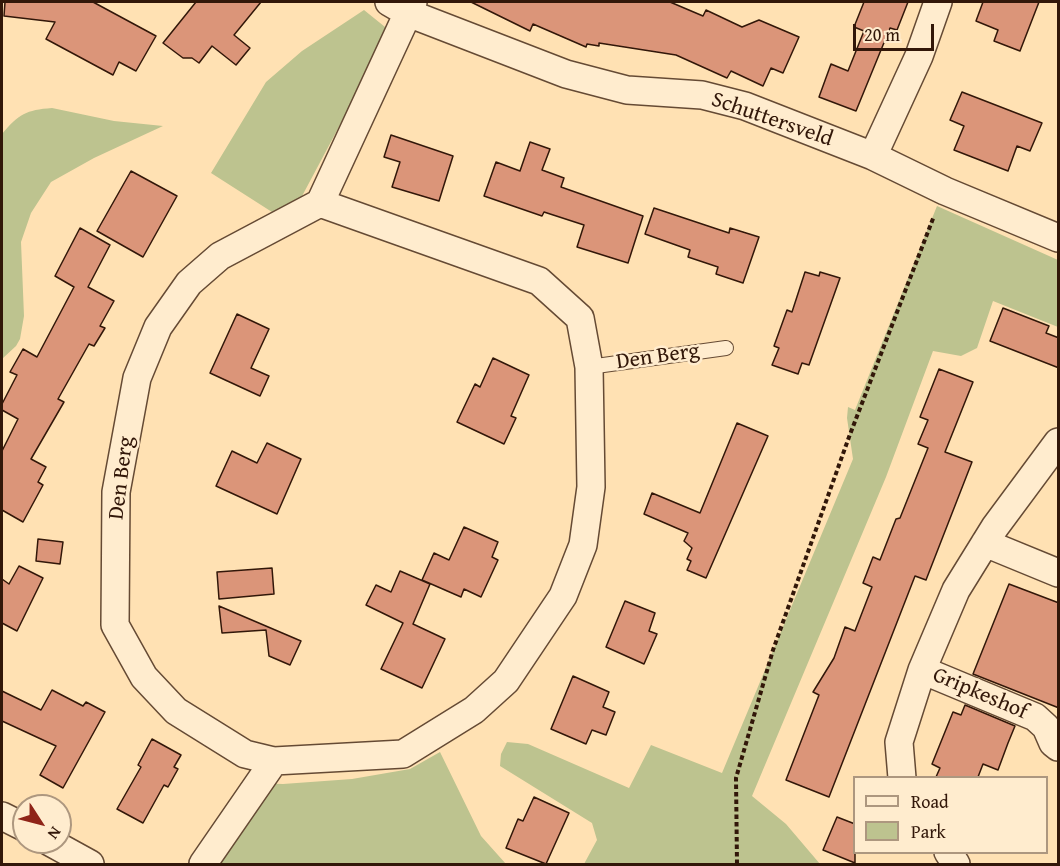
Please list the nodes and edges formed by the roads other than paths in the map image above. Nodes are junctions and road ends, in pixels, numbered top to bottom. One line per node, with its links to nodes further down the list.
1 (938, 2): 3 (street)
2 (403, 5): 3 (street, Schuttersveld); 4 (street)
3 (873, 156): 5 (street, Schuttersveld)
4 (321, 203): 7 (street, Den Berg); 13 (street, Den Berg)
5 (1059, 238)
6 (726, 348): 7 (lane, Den Berg)
7 (589, 367): 13 (street, Den Berg)
8 (1059, 442): 9 (street, Gripkeshof)
9 (985, 543): 10 (street); 11 (street, Gripkeshof)
10 (1059, 573)
11 (922, 670): 12 (street, Gripkeshof); 14 (street, Gripkeshof)
12 (1059, 747)
13 (274, 761): 17 (street)
14 (902, 776)
15 (72, 854): 16 (street)
16 (90, 864)
17 (203, 864)

